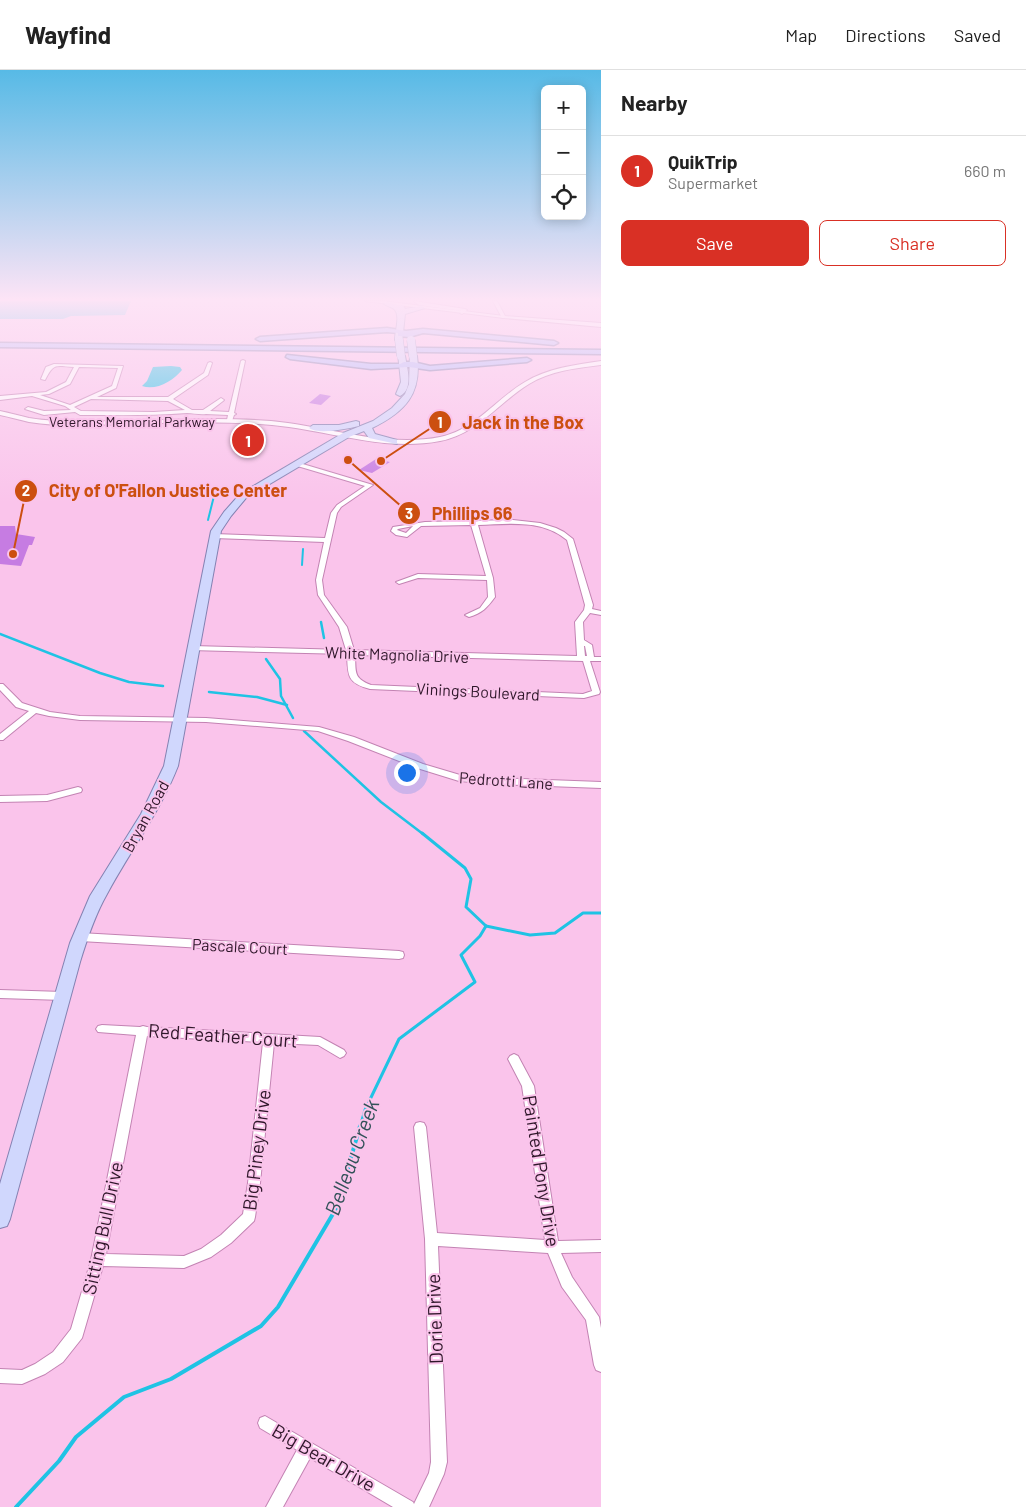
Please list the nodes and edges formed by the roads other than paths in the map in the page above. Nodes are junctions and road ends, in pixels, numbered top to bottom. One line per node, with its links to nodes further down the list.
1 (48, 368): 8 (street)
2 (76, 368): 9 (street)
3 (121, 368): 11 (street)
4 (208, 368): 12 (street)
5 (242, 368): 20 (street)
6 (408, 368): 22 (main road, Bryan Road)
7 (573, 368): 25 (street, Veterans Memorial Parkway)
8 (43, 379)
9 (31, 394): 10 (street); 14 (street)
10 (0, 398)
11 (92, 398): 12 (street); 14 (street)
12 (169, 399): 17 (street)
13 (221, 400): 19 (street)
14 (70, 406): 16 (street)
15 (28, 409): 16 (street)
16 (75, 411): 17 (street)
17 (193, 411): 19 (street)
18 (0, 413): 21 (street, Veterans Memorial Parkway)
19 (203, 413): 20 (street)
20 (233, 414): 21 (street)
21 (230, 422): 23 (street, Veterans Memorial Parkway)
22 (365, 424): 23 (main road); 24 (main road, Bryan Road); 25 (main road)
23 (313, 428): 24 (street, Veterans Memorial Parkway); 26 (main road)
24 (346, 435): 25 (street, Veterans Memorial Parkway); 26 (main road, Bryan Road)
25 (394, 442)
26 (332, 443): 27 (main road, Bryan Road)
27 (296, 464): 30 (main road, Bryan Road); 31 (street)
28 (474, 523): 29 (street); 32 (street); 34 (street)
29 (418, 525)
30 (214, 536): 31 (street); 37 (main road, Bryan Road)
31 (327, 540): 38 (street)
32 (490, 578): 33 (street); 36 (street)
33 (399, 582)
34 (588, 610): 35 (street); 39 (street)
35 (601, 613)
36 (469, 615)
37 (194, 648): 38 (street, White Magnolia Drive); 43 (main road, Bryan Road)
38 (352, 653): 39 (street, White Magnolia Drive); 39 (street, Vinings Boulevard)
39 (586, 659): 40 (street, White Magnolia Drive)
40 (601, 659)
41 (0, 686): 42 (street)
42 (35, 710): 43 (street); 44 (street)
43 (180, 719): 45 (street, Pedrotti Lane); 48 (main road, Bryan Road)
44 (0, 738)
45 (601, 785)
46 (78, 790): 47 (street)
47 (0, 799)
48 (80, 937): 49 (street, Pascale Court); 51 (main road, Bryan Road)
49 (399, 955)
50 (0, 994): 51 (street)
51 (63, 996): 58 (main road, Bryan Road)
52 (102, 1028): 53 (street, Red Feather Court)
53 (143, 1030): 54 (street, Red Feather Court); 62 (street, Sitting Bull Drive)
54 (269, 1038): 55 (street, Red Feather Court); 62 (street, Big Piney Drive)
55 (340, 1053)
56 (514, 1059): 60 (street, Painted Pony Drive)
57 (420, 1127): 59 (street, Dorie Drive)
58 (0, 1219)
59 (431, 1239): 60 (street); 69 (street, Dorie Drive)
60 (552, 1246): 61 (street); 63 (street, Painted Pony Drive)
61 (601, 1246)
62 (98, 1260): 64 (street, Sitting Bull Drive)
63 (601, 1365)
64 (0, 1376)
65 (265, 1423): 66 (street, Big Bear Drive)
66 (307, 1448): 67 (street); 68 (street, Big Bear Drive)
67 (274, 1507)
68 (408, 1507)
69 (421, 1507)

